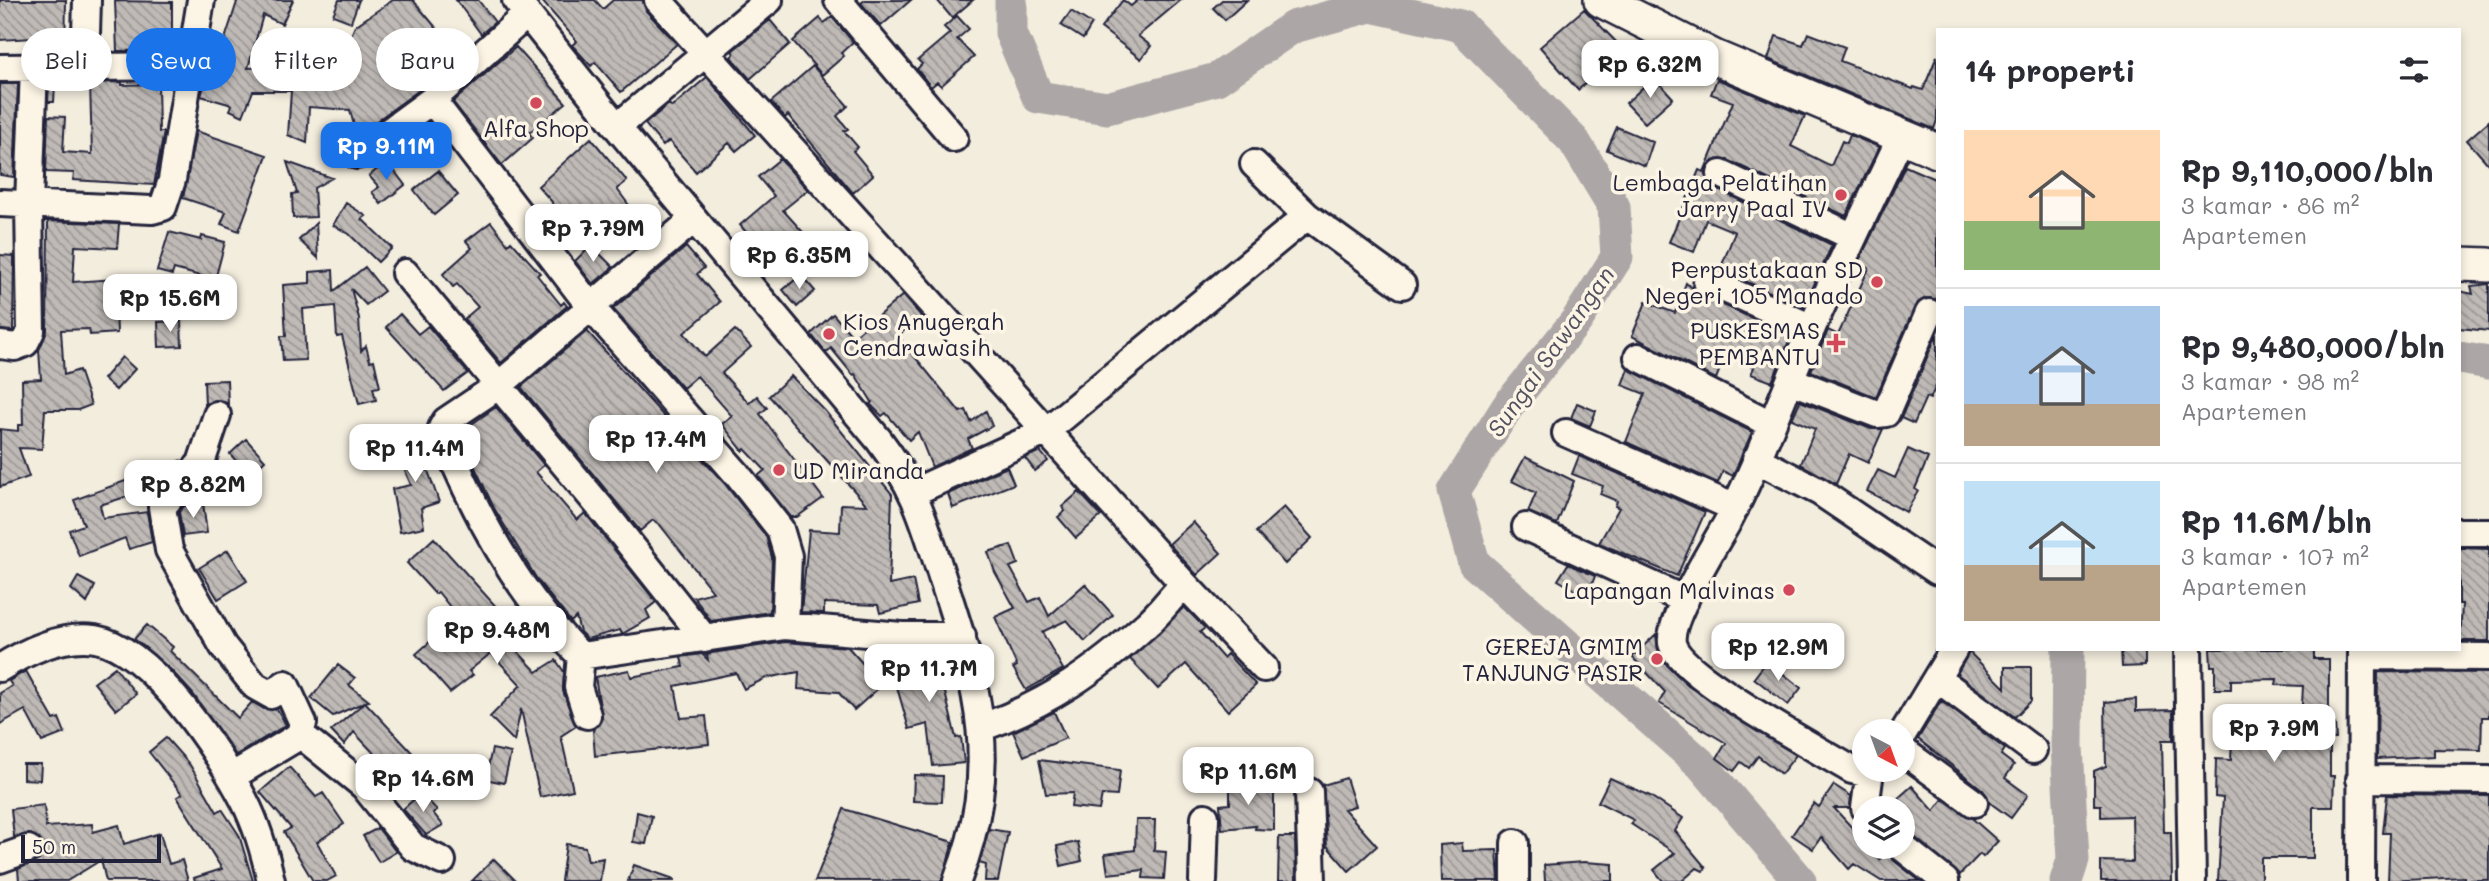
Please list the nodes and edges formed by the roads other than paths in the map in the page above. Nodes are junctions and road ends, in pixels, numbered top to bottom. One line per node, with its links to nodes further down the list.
1 (87, 0): 8 (street)
2 (201, 0): 9 (street)
3 (657, 0): 10 (street)
4 (769, 0): 10 (street)
5 (838, 0): 18 (street)
6 (1601, 0): 17 (main road)
7 (521, 8): 15 (street); 16 (street)
8 (86, 28)
9 (195, 28)
10 (706, 54): 16 (street); 42 (street)
11 (21, 67): 12 (street)
12 (0, 68)
13 (33, 91): 24 (street)
14 (184, 91): 24 (street)
15 (432, 100): 20 (street); 33 (street)
16 (617, 127): 26 (street)
17 (1901, 137): 19 (main road); 27 (street)
18 (954, 138)
19 (1936, 151)
20 (357, 155)
21 (1254, 163): 25 (street)
22 (1721, 174): 27 (street)
23 (0, 203): 24 (street)
24 (29, 204): 36 (street)
25 (1307, 216): 32 (street); 42 (street)
26 (694, 219): 33 (street); 45 (street)
27 (1853, 237): 35 (street)
28 (2461, 264): 29 (main road)
29 (2489, 265)
30 (405, 273): 39 (street)
31 (1707, 281): 35 (street)
32 (1402, 285)
33 (590, 306): 39 (street); 53 (street)
34 (1928, 313): 38 (street)
35 (1812, 328): 38 (street)
36 (0, 345)
37 (1637, 357): 41 (street)
38 (1790, 380): 41 (street)
39 (498, 386): 55 (street); 59 (street)
40 (217, 415): 67 (street)
41 (1771, 424): 44 (street)
42 (1045, 432): 45 (street); 51 (street)
43 (1566, 433): 46 (street)
44 (1756, 459): 46 (street); 50 (street)
45 (914, 492): 54 (street)
46 (1735, 508): 52 (street)
47 (1526, 527): 52 (street)
48 (2461, 532): 49 (street)
49 (2489, 532)
50 (1936, 570)
51 (1184, 584): 62 (street); 66 (street)
52 (1685, 600): 70 (street)
53 (785, 626): 54 (street); 55 (street)
54 (962, 636): 66 (street)
55 (705, 639): 59 (street)
56 (1953, 651): 63 (street)
57 (2188, 651): 88 (street)
58 (2362, 653): 60 (street); 72 (street)
59 (581, 656): 64 (street)
60 (2489, 657)
61 (0, 668): 71 (street)
62 (1264, 668)
63 (1937, 678): 65 (street); 68 (street)
64 (587, 715)
65 (1912, 719)
66 (983, 727): 83 (street)
67 (300, 734): 71 (street); 81 (street)
68 (2032, 750)
69 (1915, 760): 75 (street)
70 (1852, 763)
71 (230, 777): 82 (street)
72 (2360, 779): 73 (street); 89 (street)
73 (2489, 780)
74 (1309, 792): 85 (street)
75 (1974, 803)
76 (1205, 817): 84 (street)
77 (1515, 842): 86 (street)
78 (27, 849): 80 (street)
79 (1915, 857): 87 (street)
80 (0, 859)
81 (442, 861)
82 (271, 881)
83 (957, 881)
84 (1203, 881)
85 (1312, 881)
86 (1516, 881)
87 (1945, 881)
88 (2192, 881)
89 (2361, 881)

